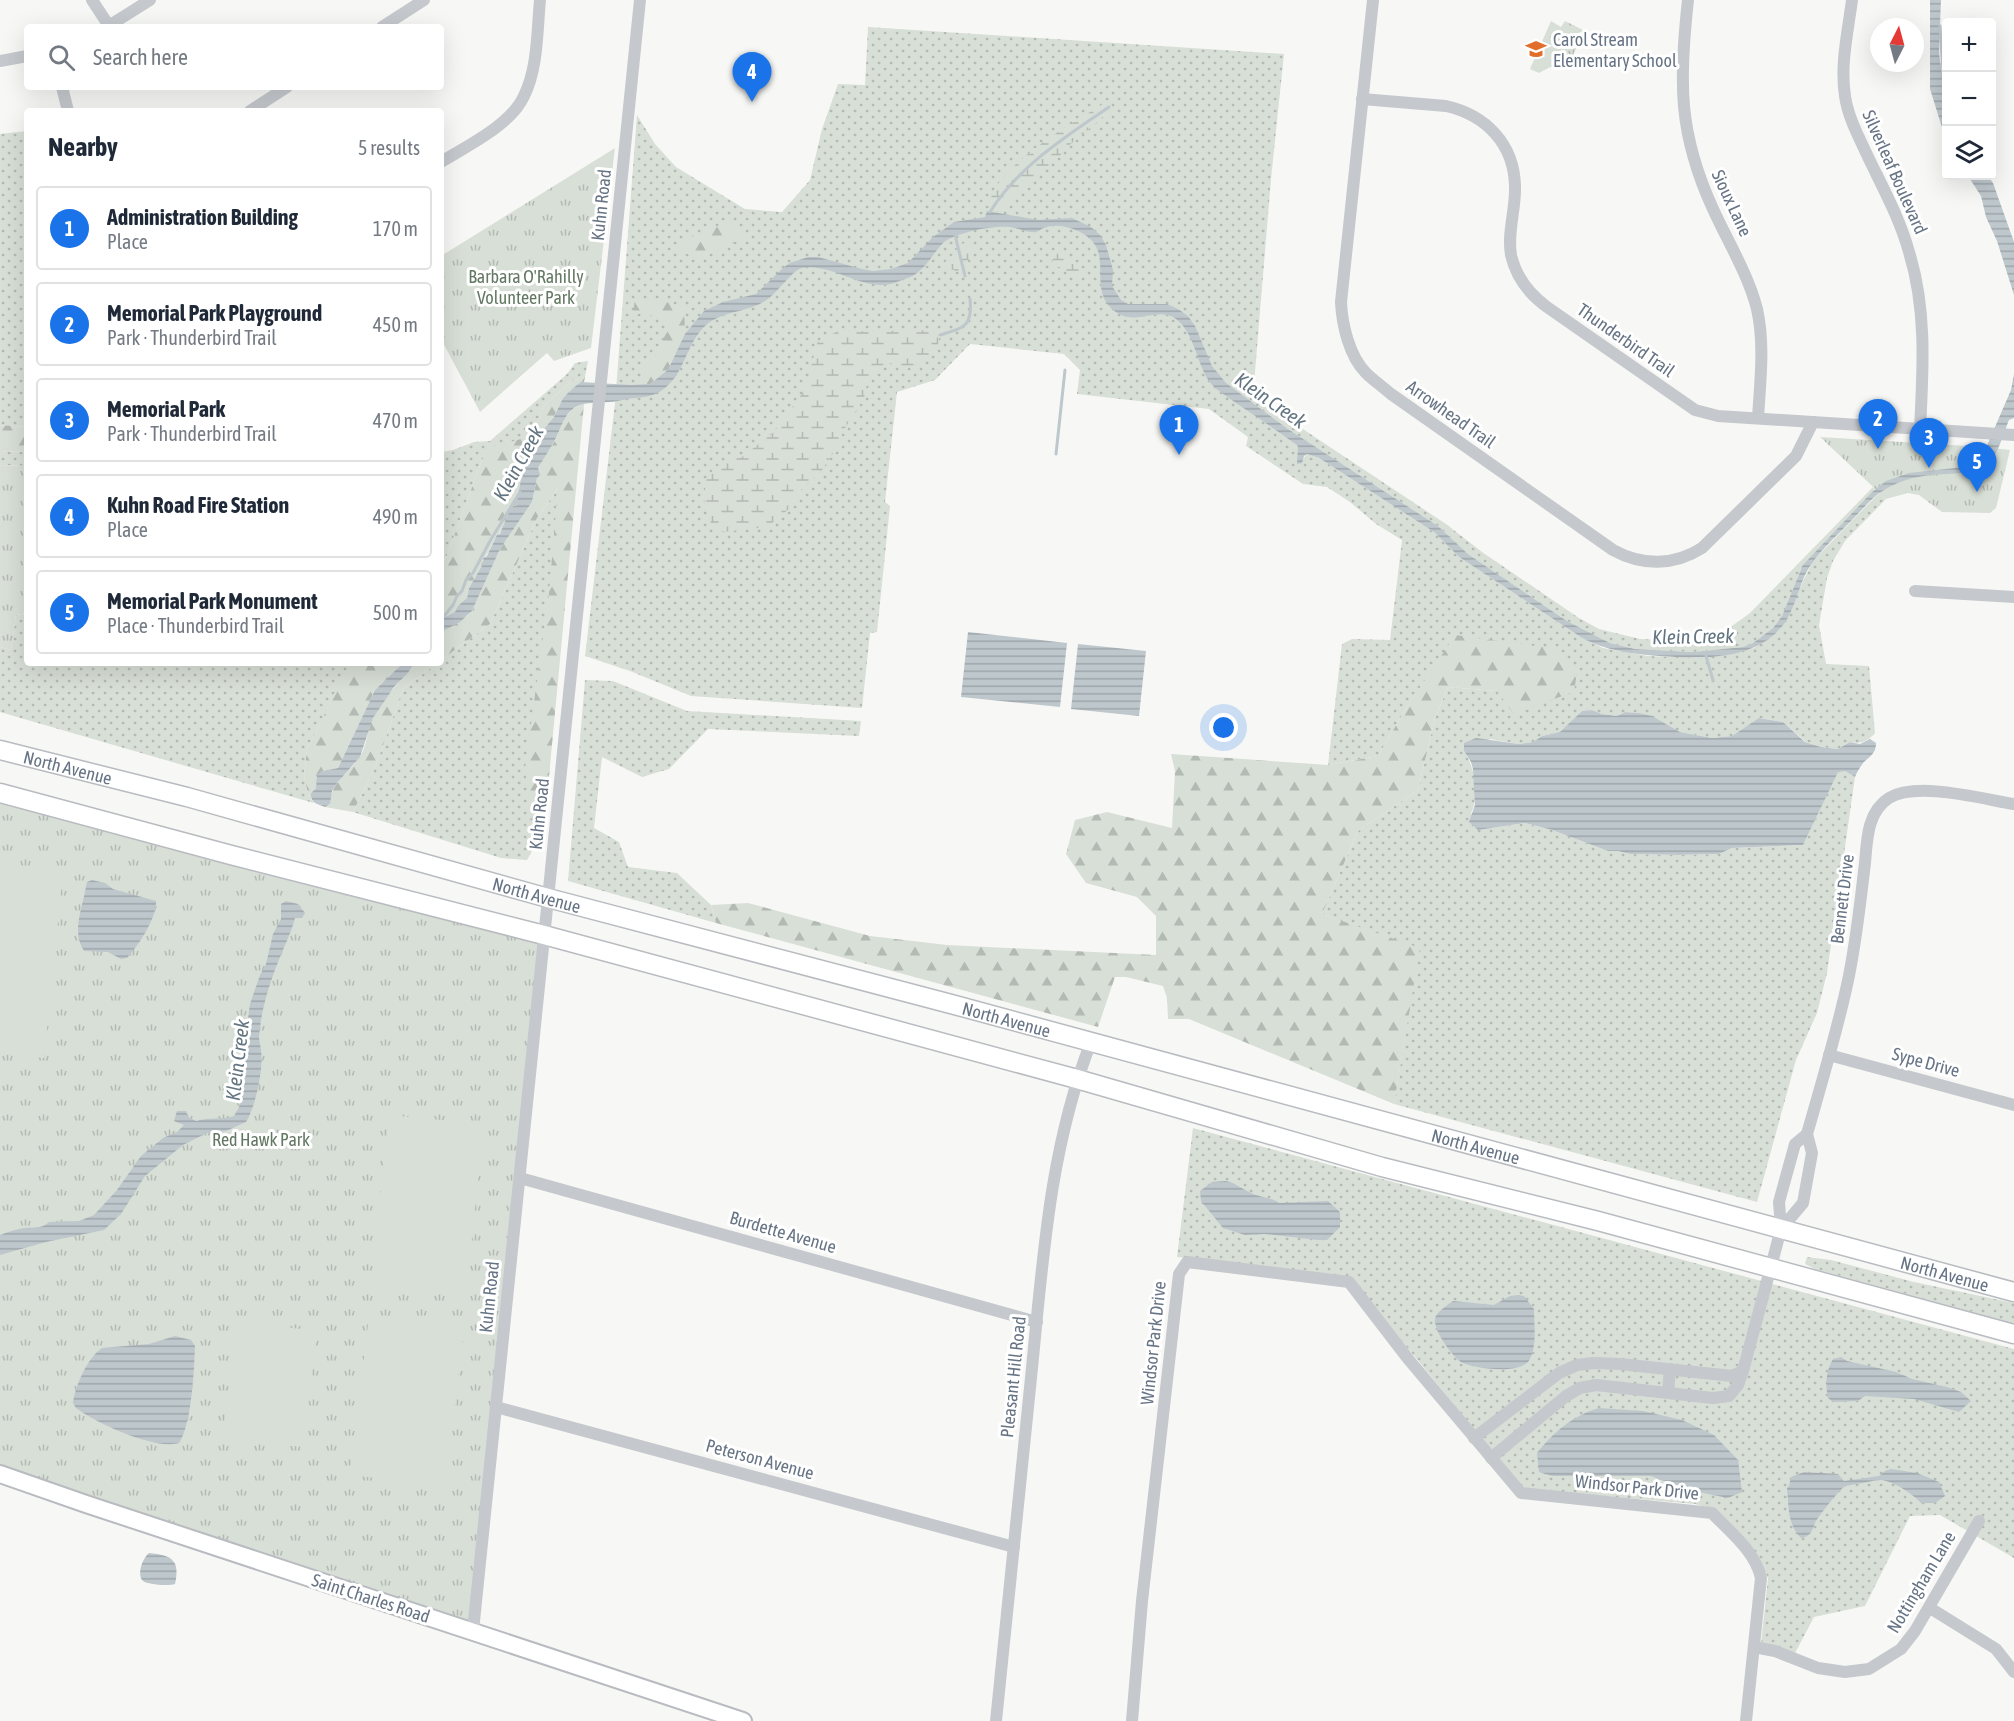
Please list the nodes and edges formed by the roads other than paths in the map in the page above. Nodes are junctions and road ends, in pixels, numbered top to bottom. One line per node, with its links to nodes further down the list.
1 (92, 0): 9 (street)
2 (150, 0): 10 (street)
3 (424, 0): 11 (street)
4 (540, 0): 19 (street)
5 (640, 0): 29 (street, Kuhn Road)
6 (1372, 0): 16 (street, Arrowhead Trail)
7 (1688, 0): 20 (street, Sioux Lane)
8 (1852, 0): 22 (street, Silverleaf Boulevard)
9 (106, 24)
10 (113, 24)
11 (387, 24)
12 (24, 57): 13 (street)
13 (0, 61)
14 (63, 90): 17 (street)
15 (282, 90): 18 (street)
16 (1362, 99): 20 (street, Thunderbird Trail); 21 (street, Arrowhead Trail)
17 (67, 108)
18 (255, 108)
19 (444, 160)
20 (1758, 418): 21 (street, Thunderbird Trail)
21 (1813, 422): 22 (street, Thunderbird Trail)
22 (1920, 429): 23 (street, Thunderbird Trail)
23 (2003, 434)
24 (1915, 591): 25 (street)
25 (2014, 597)
26 (0, 750): 29 (main road, North Avenue)
27 (0, 793): 30 (main road, North Avenue)
28 (2014, 804): 32 (street, Bennett Drive)
29 (548, 898): 30 (street, Kuhn Road); 31 (main road, North Avenue)
30 (544, 935): 33 (main road, North Avenue); 36 (street, Kuhn Road)
31 (1091, 1042): 33 (street, Pleasant Hill Road); 37 (main road, North Avenue)
32 (1829, 1055): 34 (street, Sype Drive); 35 (street, Bennett Drive)
33 (1077, 1079): 38 (main road, North Avenue); 40 (street, Pleasant Hill Road)
34 (2014, 1105)
35 (1807, 1134): 37 (street, Bennett Drive); 37 (street, Bennett Drive)
36 (520, 1178): 40 (street, Burdette Avenue); 45 (street, Kuhn Road)
37 (1781, 1229): 38 (street); 39 (main road, North Avenue)
38 (1771, 1268): 41 (main road, North Avenue); 43 (street)
39 (2014, 1292)
40 (1036, 1322): 50 (street, Pleasant Hill Road)
41 (2014, 1334)
42 (1670, 1369): 43 (street); 44 (street); 46 (street)
43 (1743, 1371): 44 (street)
44 (1668, 1393): 47 (street)
45 (496, 1407): 50 (street, Peterson Avenue); 52 (street, Kuhn Road)
46 (1474, 1438): 47 (street, Windsor Park Drive); 57 (street, Windsor Park Drive)
47 (1491, 1458): 53 (street, Windsor Park Drive)
48 (0, 1474): 52 (street, Saint Charles Road)
49 (1979, 1521): 51 (street, Nottingham Lane)
50 (1014, 1546): 56 (street, Pleasant Hill Road)
51 (1930, 1608): 53 (street, Nottingham Lane); 54 (street)
52 (472, 1631): 55 (street, Saint Charles Road)
53 (1754, 1647): 58 (street, Windsor Park Drive)
54 (2014, 1672)
55 (743, 1721)
56 (996, 1721)
57 (1132, 1721)
58 (1746, 1721)

